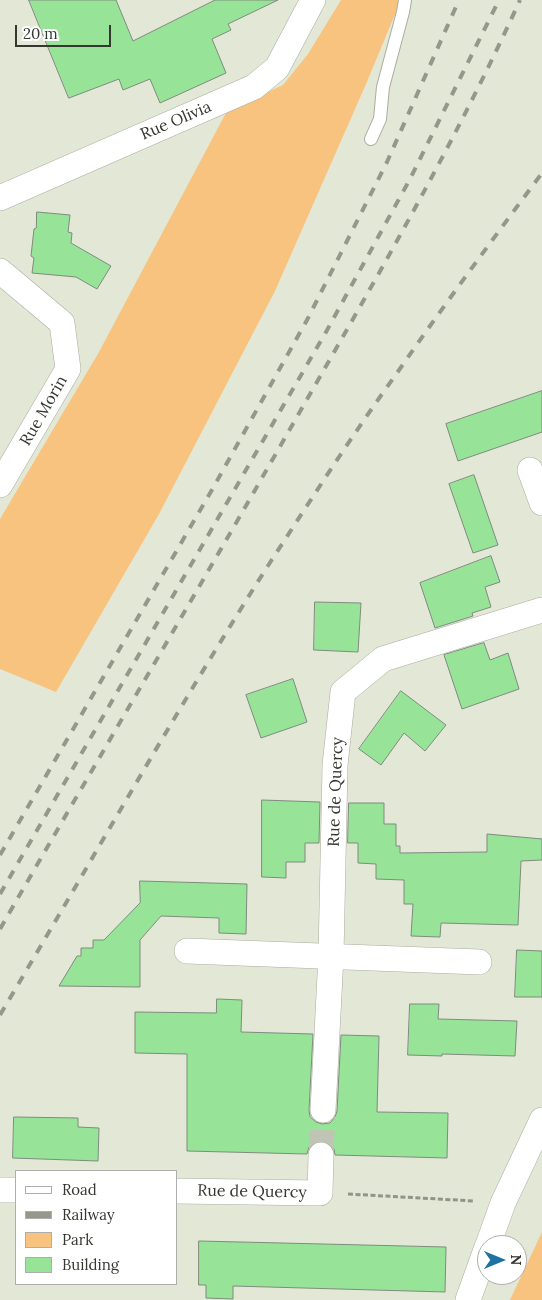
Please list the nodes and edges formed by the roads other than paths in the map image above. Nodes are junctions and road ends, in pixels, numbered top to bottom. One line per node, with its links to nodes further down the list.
1 (314, 0): 4 (street, Rue Olivia)
2 (405, 0): 3 (lane)
3 (370, 139)
4 (0, 198)
5 (0, 271): 7 (street, Rue Morin)
6 (530, 470): 8 (street)
7 (0, 485)
8 (542, 503)
9 (542, 610): 11 (street, Rue de Quercy)
10 (187, 951): 11 (street)
11 (331, 956): 12 (street); 13 (street, Rue de Quercy)
12 (479, 962)
13 (323, 1110)
14 (542, 1120): 19 (street)
15 (321, 1155): 18 (street, Rue de Quercy)
16 (0, 1190): 17 (street)
17 (15, 1190)
18 (178, 1191)
19 (491, 1235)
20 (477, 1274): 21 (street)
21 (468, 1300)

